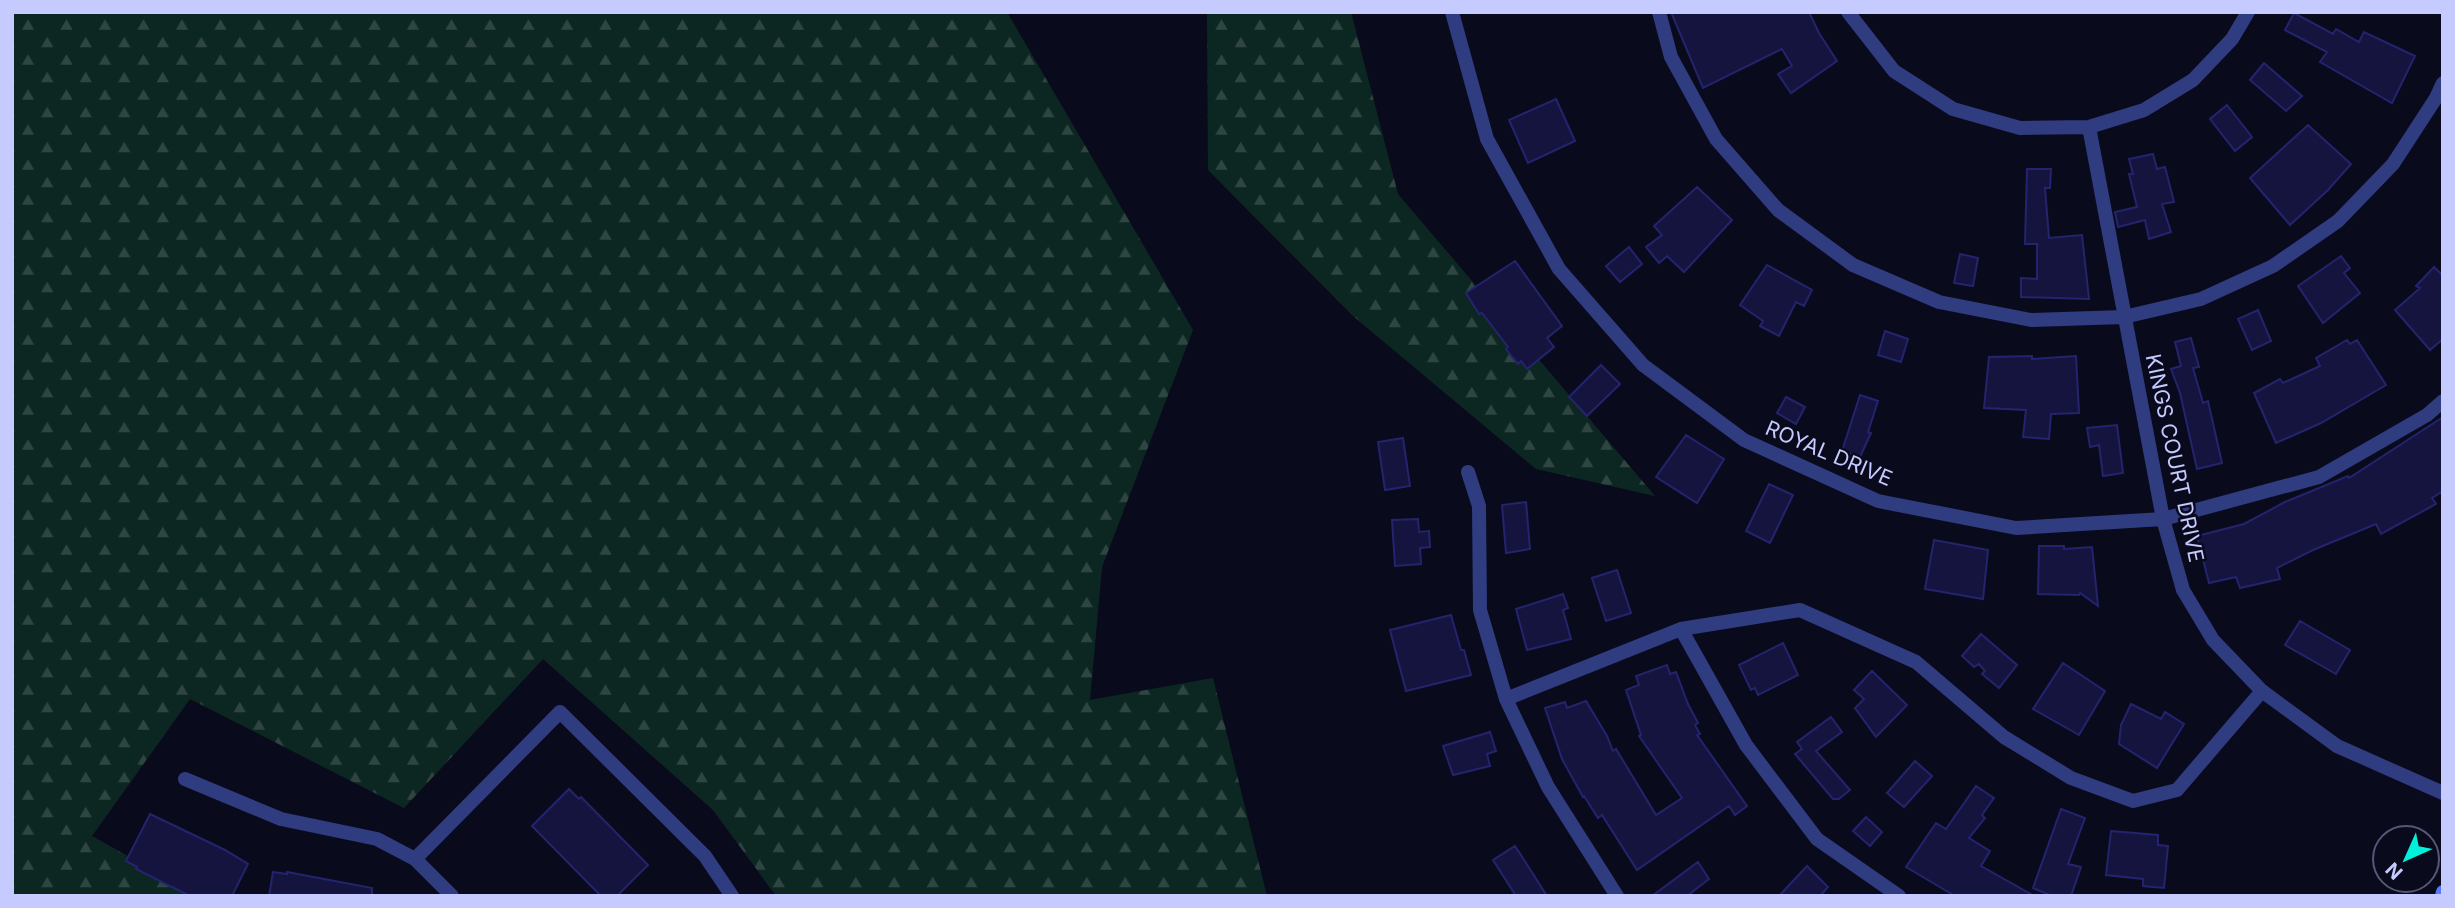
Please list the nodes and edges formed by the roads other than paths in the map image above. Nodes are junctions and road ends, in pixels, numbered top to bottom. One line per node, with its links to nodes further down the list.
1 (1452, 12): 10 (street, ROYAL DRIVE)
2 (1659, 12): 7 (street)
3 (1848, 12): 6 (street)
4 (2248, 12): 6 (street)
5 (2443, 82): 7 (street)
6 (2089, 127): 7 (street, KINGS COURT DRIVE)
7 (2124, 317): 10 (street, KINGS COURT DRIVE)
8 (2443, 401): 10 (street, ROYAL DRIVE)
9 (1468, 472): 13 (street)
10 (2163, 519): 12 (street, KINGS COURT DRIVE)
11 (1681, 629): 12 (street); 13 (street); 20 (street)
12 (2262, 691): 15 (street, KINGS COURT DRIVE)
13 (1506, 699): 19 (street)
14 (185, 779): 16 (street)
15 (2443, 793)
16 (415, 859): 17 (street); 18 (street)
17 (452, 896)
18 (732, 896)
19 (1617, 896)
20 (1899, 896)

